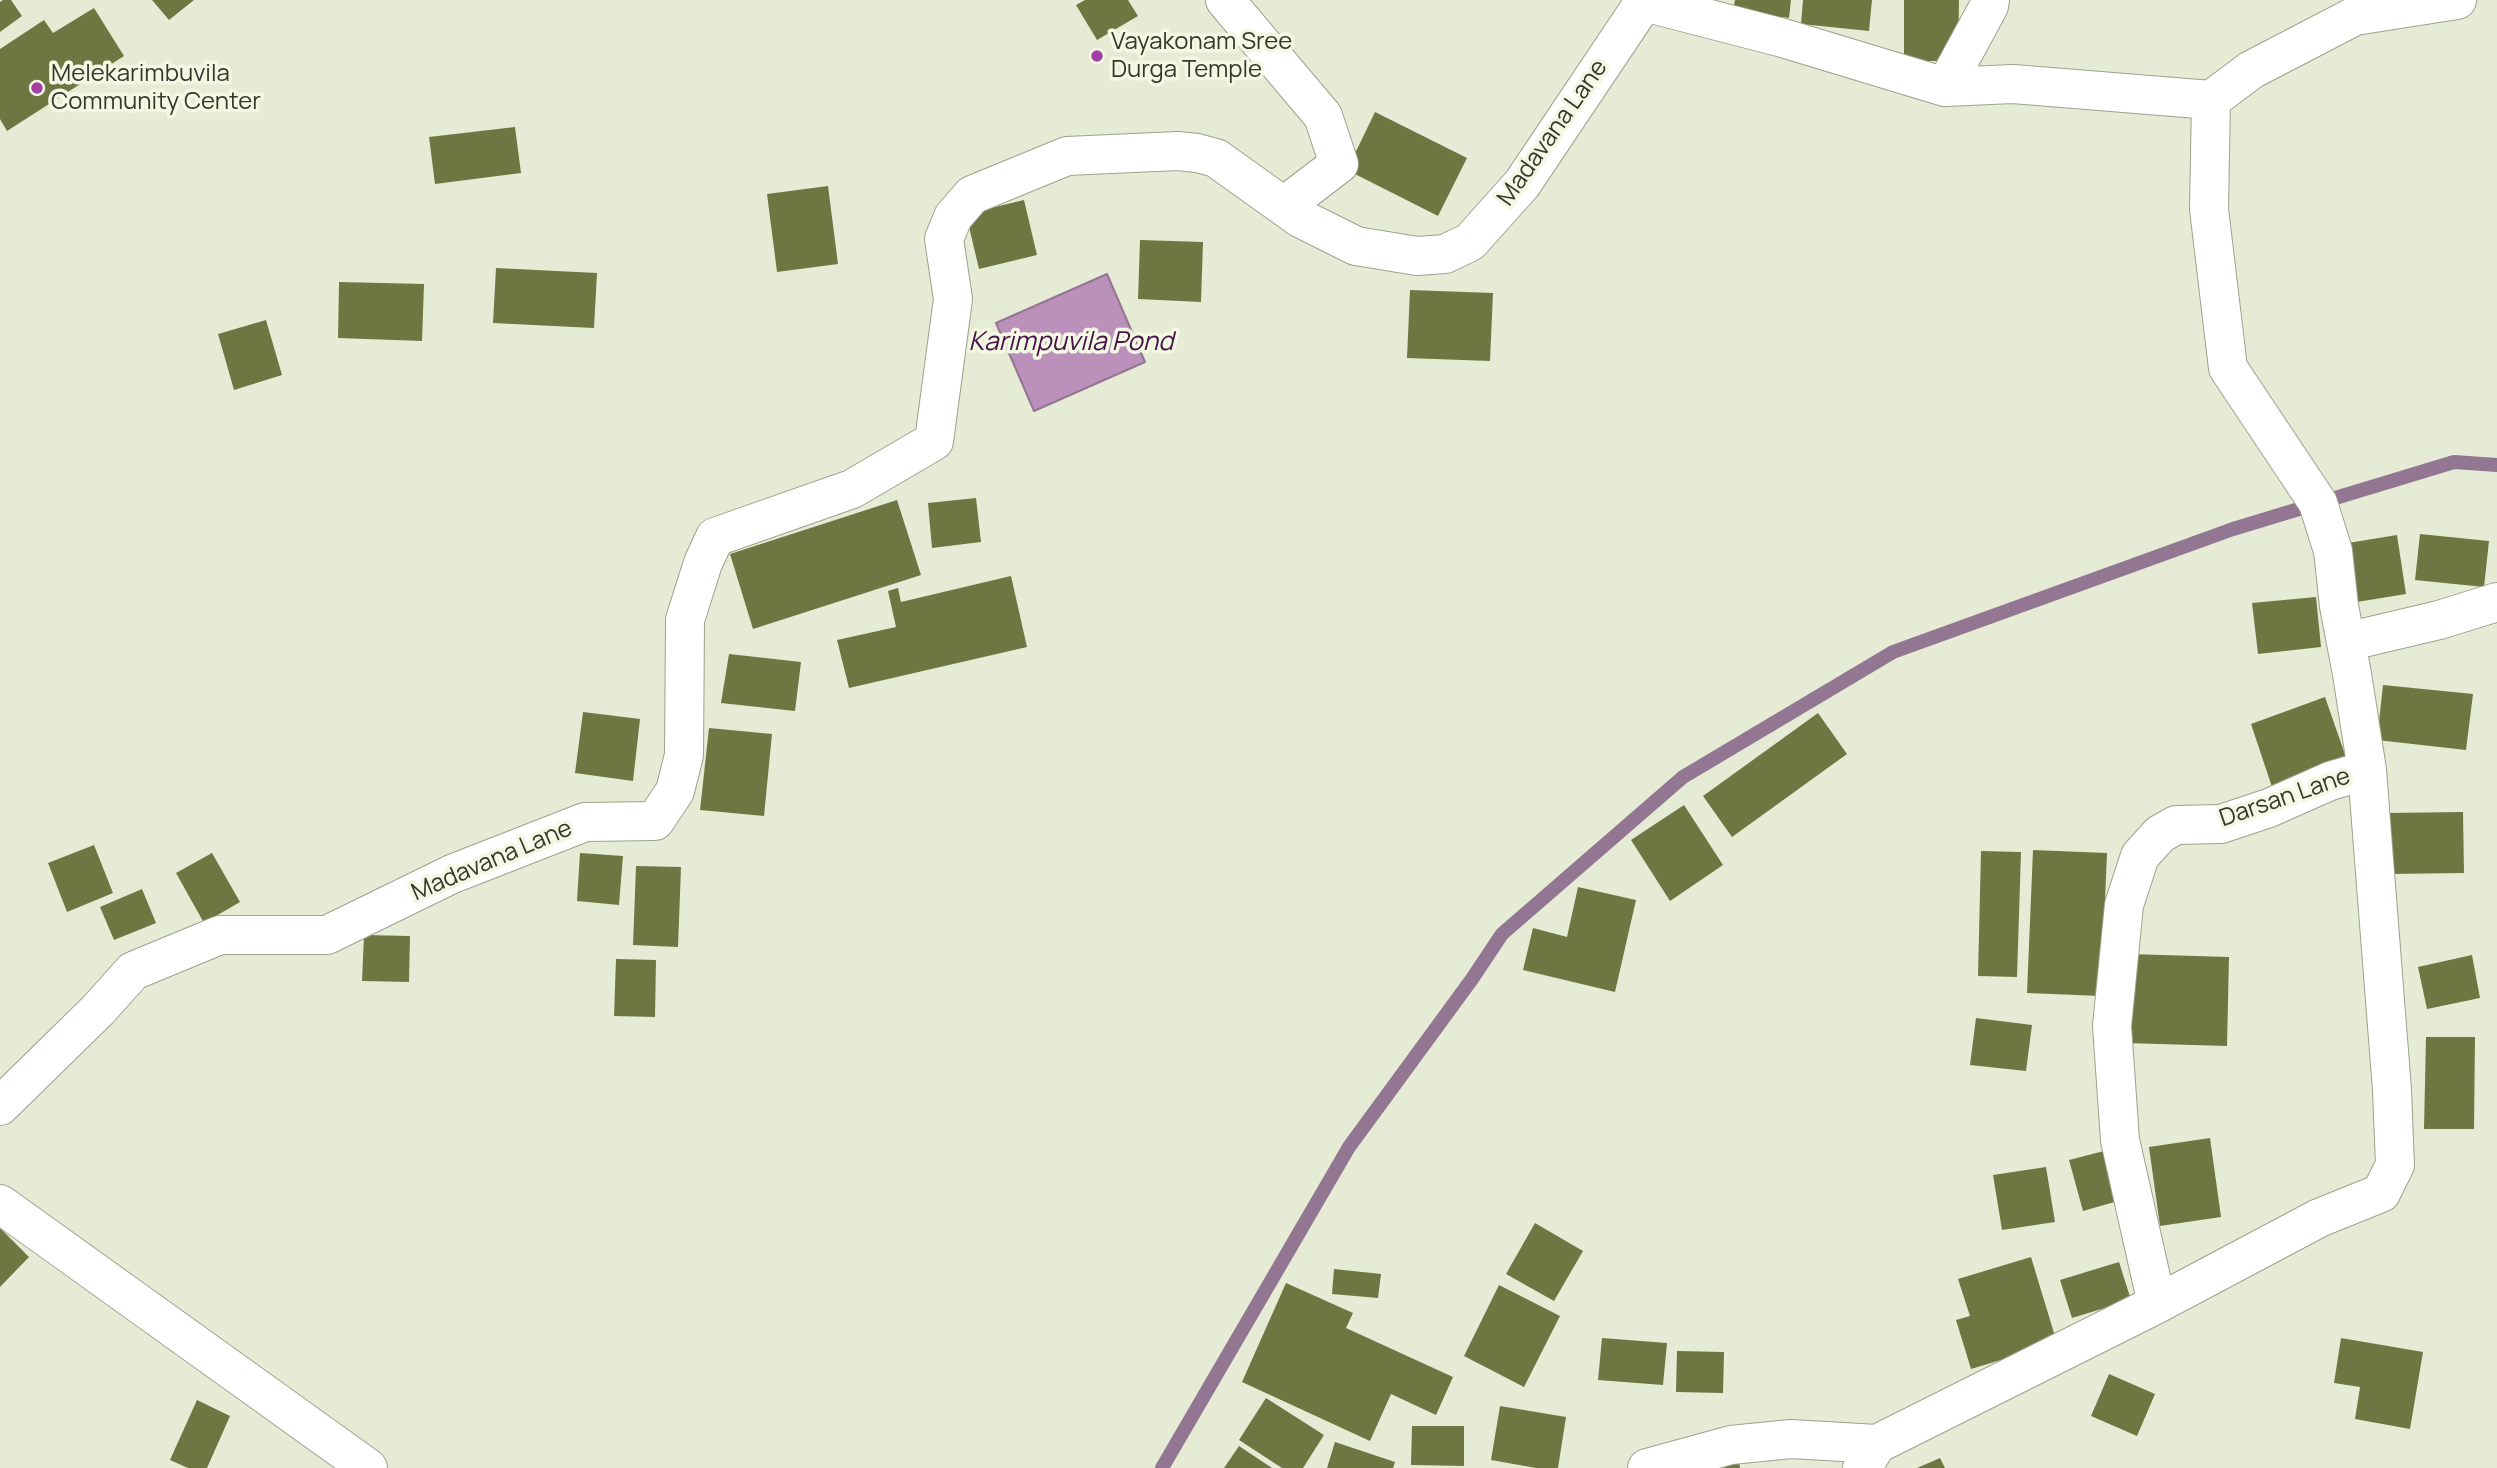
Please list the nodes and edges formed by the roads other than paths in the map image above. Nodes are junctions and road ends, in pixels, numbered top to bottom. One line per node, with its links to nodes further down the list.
1 (1224, 0): 7 (street)
2 (1990, 0): 5 (street)
3 (2457, 0): 6 (street)
4 (1644, 1): 5 (street, Madavana Lane); 7 (street, Madavana Lane)
5 (1945, 87): 6 (street, Madavana Lane)
6 (2211, 100): 9 (street, Darsan Lane)
7 (1284, 206): 11 (street, Madavana Lane)
8 (2497, 602): 9 (street)
9 (2346, 642): 10 (street, Darsan Lane)
10 (2367, 770): 13 (street); 13 (street, Darsan Lane)
11 (0, 1106)
12 (0, 1204): 15 (street)
13 (2157, 1304): 14 (street)
14 (1869, 1456): 16 (street)
15 (368, 1468)
16 (1647, 1468)

